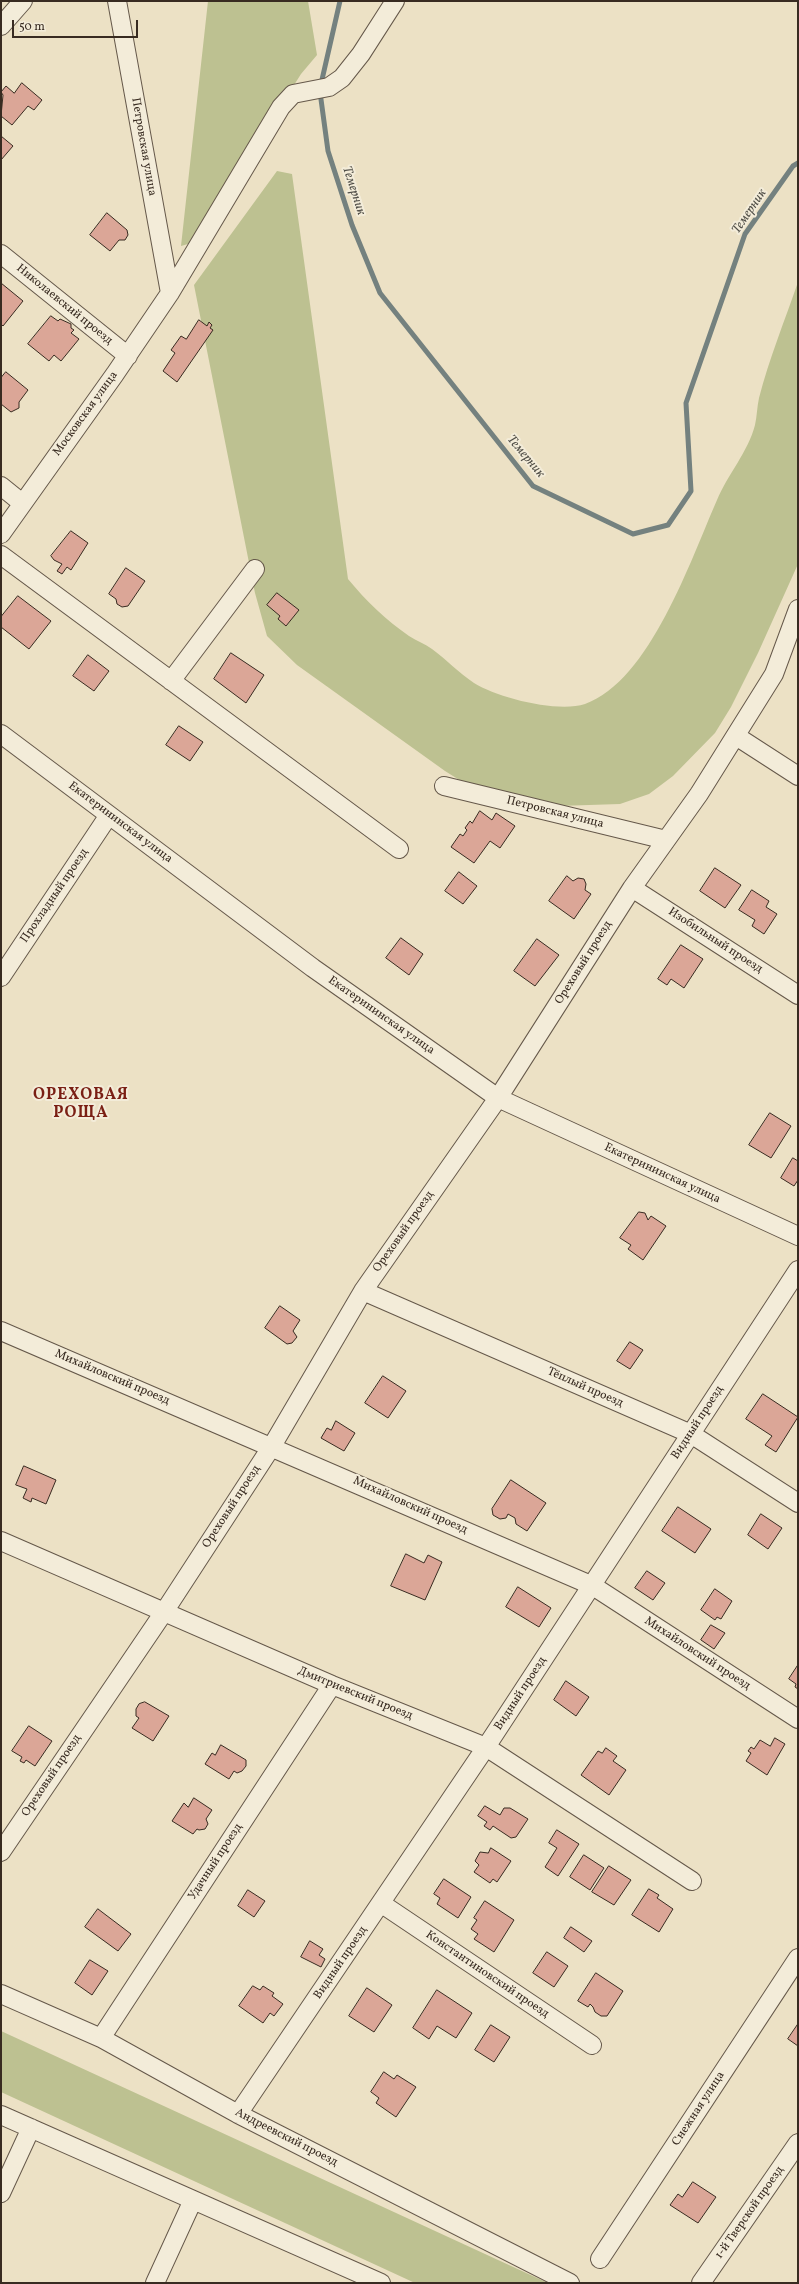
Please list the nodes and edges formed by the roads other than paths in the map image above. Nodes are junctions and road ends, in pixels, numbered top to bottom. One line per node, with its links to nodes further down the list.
1 (23, 1): 4 (street)
2 (117, 1): 6 (street, Петровская улица)
3 (395, 1): 6 (street, Московская улица)
4 (2, 24)
5 (1, 254): 7 (street, Николаевский проезд)
6 (170, 293): 7 (street, Московская улица)
7 (128, 356): 9 (street, Московская улица)
8 (1, 486): 9 (street)
9 (22, 502): 10 (street, Московская улица)
10 (1, 534)
11 (1, 555): 14 (street)
12 (256, 569): 14 (street)
13 (798, 609): 16 (street, Ореховый проезд)
14 (171, 681): 21 (street)
15 (1, 734): 19 (street, Екатерининская улица)
16 (736, 736): 17 (street); 20 (street, Ореховый проезд)
17 (798, 776)
18 (444, 786): 20 (street, Петровская улица)
19 (109, 815): 23 (street, Прохладный проезд); 25 (street, Екатерининская улица)
20 (666, 840): 22 (street, Ореховый проезд)
21 (399, 849)
22 (632, 888): 24 (street, Изобильный проезд); 25 (street, Ореховый проезд)
23 (1, 977)
24 (798, 995)
25 (498, 1098): 26 (street, Екатерининская улица); 28 (street, Ореховый проезд)
26 (798, 1236)
27 (798, 1270): 30 (street, Видный проезд)
28 (363, 1291): 30 (street, Тёплый проезд); 31 (street, Ореховый проезд)
29 (1, 1331): 31 (street, Михайловский проезд)
30 (691, 1434): 32 (street, Тёплый проезд); 34 (street, Видный проезд)
31 (272, 1446): 34 (street, Михайловский проезд); 35 (street, Ореховый проезд)
32 (798, 1503)
33 (1, 1540): 35 (street, Дмитриевский проезд)
34 (593, 1586): 37 (street, Михайловский проезд); 38 (street, Видный проезд)
35 (164, 1612): 36 (street, Дмитриевский проезд); 39 (street, Ореховый проезд)
36 (332, 1685): 38 (street, Дмитриевский проезд); 44 (street, Удачный проезд)
37 (798, 1719)
38 (486, 1747): 40 (street, Дмитриевский проезд); 41 (street, Видный проезд)
39 (1, 1852)
40 (692, 1881)
41 (382, 1904): 45 (street, Константиновский проезд); 46 (street, Видный проезд)
42 (798, 1958): 52 (street, Снежная улица)
43 (1, 1994): 44 (street, Андреевский проезд)
44 (101, 2038): 46 (street, Андреевский проезд)
45 (592, 2046)
46 (238, 2114): 55 (street, Андреевский проезд)
47 (1, 2115): 48 (street)
48 (31, 2128): 50 (street); 51 (street)
49 (798, 2143): 56 (street, 1-й Тверской проезд)
50 (1, 2193)
51 (193, 2200): 53 (street); 54 (street)
52 (600, 2259)
53 (372, 2281)
54 (155, 2283)
55 (570, 2283)
56 (701, 2283)

